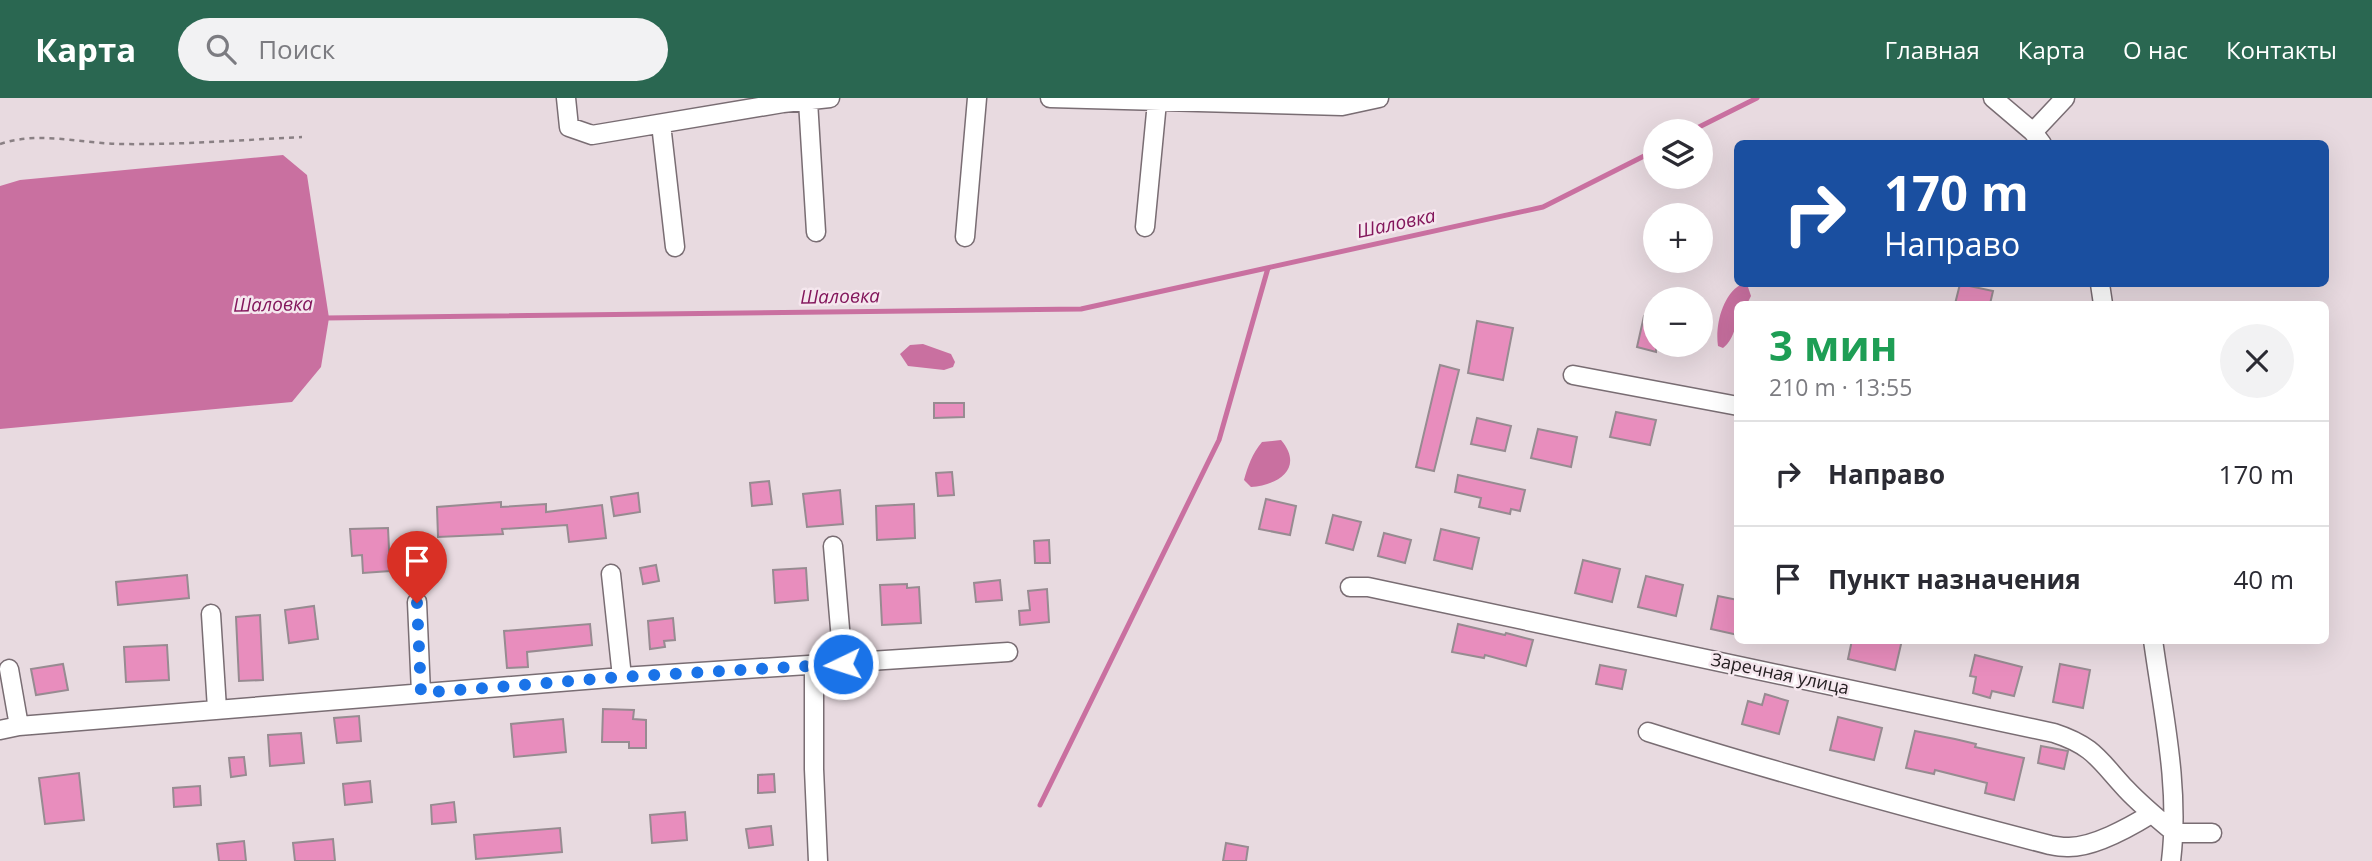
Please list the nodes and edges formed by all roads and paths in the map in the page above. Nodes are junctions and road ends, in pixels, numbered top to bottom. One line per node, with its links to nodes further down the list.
1 (566, 98): 12 (street)
2 (830, 98): 9 (street)
3 (977, 98): 18 (street)
4 (1050, 98): 10 (street)
5 (1379, 98): 11 (street)
6 (1993, 98): 14 (street)
7 (2065, 98): 14 (street)
8 (786, 101): 9 (street); 12 (street)
9 (808, 101): 17 (street)
10 (1157, 102): 11 (street); 16 (street)
11 (1338, 102)
12 (661, 124): 19 (street)
13 (302, 137): 15 (path)
14 (2037, 138)
15 (0, 144)
16 (1145, 227)
17 (816, 232)
18 (965, 237)
19 (675, 247)
20 (1573, 374): 21 (street)
21 (1734, 405)
22 (833, 546): 29 (street)
23 (611, 574): 32 (street)
24 (1349, 587): 38 (street, Заречная улица)
25 (417, 603): 33 (street)
26 (211, 614): 34 (street)
27 (2154, 644): 39 (street)
28 (1008, 652): 29 (street)
29 (843, 664): 30 (street)
30 (814, 666): 32 (street); 41 (street)
31 (9, 669): 35 (street)
32 (622, 677): 33 (street)
33 (421, 693): 34 (street)
34 (217, 709): 35 (street)
35 (19, 726): 36 (street)
36 (0, 730)
37 (1647, 732): 38 (street)
38 (2151, 814): 39 (street, Заречная улица)
39 (2175, 833): 40 (street); 42 (street)
40 (2212, 833)
41 (818, 861)
42 (2171, 861)

